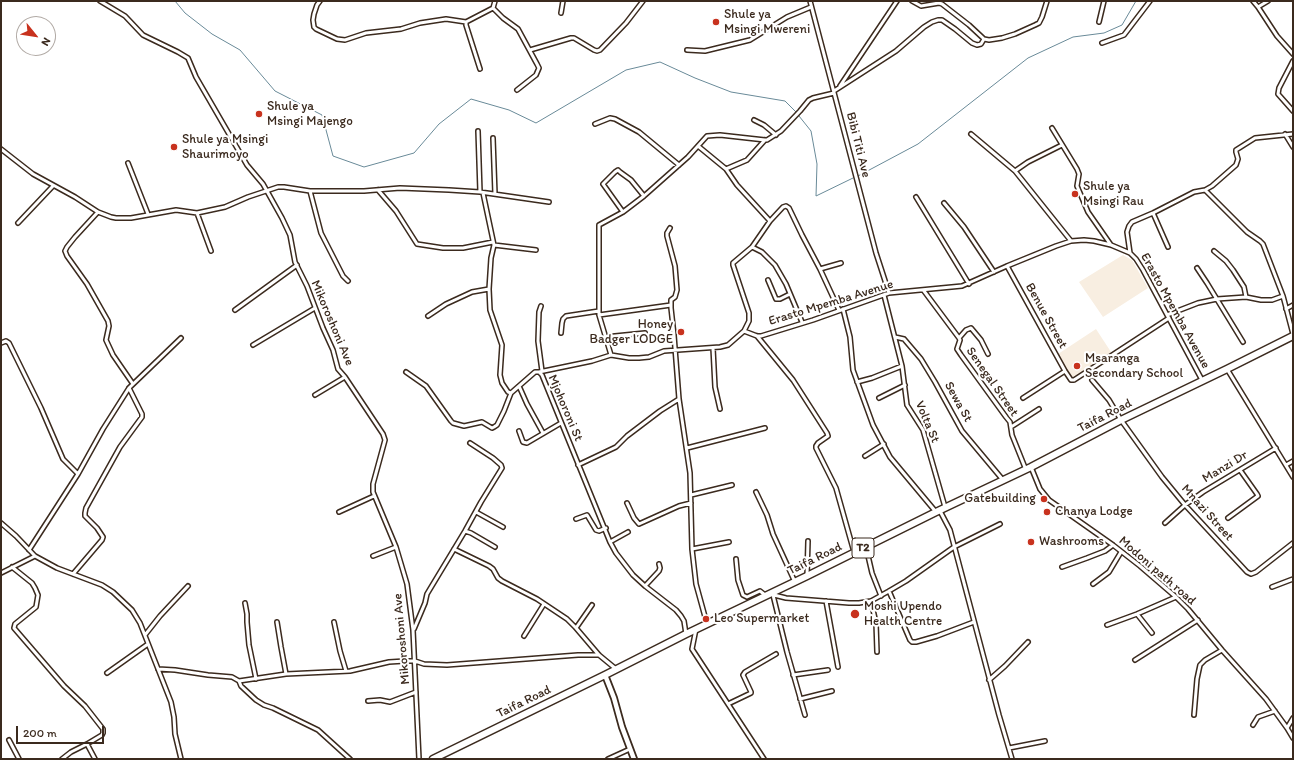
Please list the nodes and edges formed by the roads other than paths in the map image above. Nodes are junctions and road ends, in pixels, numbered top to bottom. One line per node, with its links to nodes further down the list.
1 (100, 1): 50 (street, Mikoroshoni Ave)
2 (320, 1): 18 (street)
3 (495, 1): 16 (street)
4 (563, 1): 17 (street)
5 (643, 1): 22 (street)
6 (810, 1): 14 (street, Bibi Titi Ave)
7 (897, 1): 27 (street)
8 (912, 1): 20 (street)
9 (1047, 1): 20 (street)
10 (1104, 1): 19 (street)
11 (1150, 1): 21 (street)
12 (1253, 1): 15 (street)
13 (1268, 1): 15 (street)
14 (811, 7): 23 (street); 29 (street, Bibi Titi Ave)
15 (1258, 7): 24 (street)
16 (493, 8): 18 (street); 22 (street)
17 (561, 13)
18 (466, 22): 26 (street)
19 (1099, 22)
20 (984, 39): 27 (street)
21 (1102, 43)
22 (530, 50): 28 (street)
23 (687, 50)
24 (1293, 54)
25 (1293, 61): 30 (street)
26 (480, 69)
27 (838, 88): 29 (street)
28 (518, 90)
29 (834, 92): 38 (street); 88 (street, Bibi Titi Ave)
30 (1293, 111)
31 (754, 120): 38 (street)
32 (595, 124): 46 (street)
33 (1052, 128): 41 (street)
34 (478, 131): 54 (street)
35 (971, 134): 48 (street)
36 (1285, 134): 37 (street); 43 (street); 52 (street)
37 (1293, 134)
38 (776, 135): 40 (street)
39 (493, 138): 55 (street)
40 (765, 140): 42 (street); 47 (street)
41 (1062, 145): 48 (street); 70 (street)
42 (698, 146): 46 (street); 47 (street)
43 (1293, 147)
44 (1, 149): 49 (street)
45 (128, 163): 64 (street)
46 (679, 165): 56 (street)
47 (726, 169): 65 (street)
48 (1015, 171): 68 (street)
49 (53, 186): 60 (street); 66 (street)
50 (267, 190): 53 (street); 62 (street); 78 (street, Mikoroshoni Ave)
51 (378, 190): 53 (street); 54 (street); 69 (street)
52 (1205, 190): 63 (street); 92 (street)
53 (310, 191): 84 (street)
54 (481, 193): 55 (street); 69 (street)
55 (495, 194): 58 (street)
56 (644, 196): 61 (street); 61 (street)
57 (916, 197): 85 (street)
58 (549, 202)
59 (944, 203): 82 (street)
60 (98, 212): 64 (street); 131 (street)
61 (623, 212): 102 (street)
62 (197, 213): 64 (street); 74 (street)
63 (1153, 213): 72 (street); 76 (street)
64 (148, 214)
65 (770, 221): 71 (street); 81 (street)
66 (18, 223)
67 (670, 228): 94 (street)
68 (1071, 241): 70 (street, Erasto Mpemba Avenue); 79 (street, Erasto Mpemba Avenue)
69 (493, 244): 73 (street); 86 (street)
70 (1112, 245): 76 (street, Erasto Mpemba Avenue)
71 (752, 246): 89 (street); 106 (street)
72 (1168, 247)
73 (536, 250)
74 (211, 251)
75 (1214, 251): 91 (street)
76 (1130, 253): 104 (street, Erasto Mpemba Avenue)
77 (841, 263): 81 (street)
78 (297, 266): 97 (street, Mikoroshoni Ave); 100 (street)
79 (1007, 266): 82 (street, Erasto Mpemba Avenue); 124 (street, Benue Street)
80 (1196, 268): 93 (street)
81 (820, 269): 101 (street)
82 (994, 272): 85 (street, Erasto Mpemba Avenue)
83 (768, 280): 89 (street)
84 (348, 281)
85 (969, 284): 87 (street, Erasto Mpemba Avenue)
86 (489, 289): 103 (street); 135 (street)
87 (924, 291): 88 (street, Erasto Mpemba Avenue); 114 (street, Senegal Street)
88 (889, 293): 90 (street, Erasto Mpemba Avenue)
89 (790, 294): 105 (street)
90 (884, 296): 99 (street, Erasto Mpemba Avenue); 112 (street, Volta St)
91 (1246, 296): 92 (street); 93 (street)
92 (1283, 296): 98 (street)
93 (1217, 299): 104 (street); 115 (street)
94 (671, 305): 102 (street); 119 (street)
95 (1293, 305): 98 (street)
96 (541, 306): 126 (street)
97 (315, 308): 117 (street); 127 (street, Mikoroshoni Ave)
98 (1286, 308): 109 (street)
99 (843, 309): 101 (street, Erasto Mpemba Avenue); 130 (street)
100 (235, 310)
101 (838, 310): 105 (street, Erasto Mpemba Avenue)
102 (599, 313): 107 (street); 111 (street)
103 (428, 316)
104 (1168, 316): 124 (street); 129 (street, Erasto Mpemba Avenue)
105 (802, 322): 110 (street, Erasto Mpemba Avenue)
106 (744, 331): 110 (street, Erasto Mpemba Avenue); 118 (street)
107 (561, 333)
108 (644, 333): 111 (street)
109 (1293, 335): 123 (highway, Taifa Road / T2)
110 (757, 336): 192 (street)
111 (605, 337): 121 (street)
112 (895, 337): 122 (street, Volta St); 160 (street, Sewa St)
113 (181, 338): 131 (street)
114 (959, 338): 120 (street); 144 (street, Senegal Street)
115 (1243, 342)
116 (1, 343): 158 (street)
117 (253, 345)
118 (713, 348): 119 (street); 140 (street)
119 (674, 350): 121 (street); 139 (street)
120 (988, 354)
121 (611, 355): 126 (street)
122 (902, 366): 130 (street); 132 (street, Volta St)
123 (1227, 369): 129 (highway, Taifa Road / T2); 151 (street)
124 (1065, 371): 138 (street)
125 (406, 372): 135 (street)
126 (540, 372): 133 (street, Mjohoroni St); 143 (street, Mjohoroni St)
127 (345, 377): 136 (street); 163 (street, Mikoroshoni Ave)
128 (1092, 380): 142 (street, Mnazi Street)
129 (1202, 380): 142 (highway, Taifa Road / T2)
130 (857, 382): 149 (street)
131 (133, 384): 134 (street)
132 (905, 385): 137 (street); 168 (street, Volta St)
133 (520, 386): 135 (street, Mjohoroni St); 147 (street)
134 (129, 388): 158 (street); 201 (street)
135 (511, 393)
136 (315, 395)
137 (879, 398)
138 (1023, 398)
139 (678, 399): 150 (street); 154 (street)
140 (720, 409)
141 (1039, 409): 144 (street)
142 (1121, 420): 156 (highway, Taifa Road / T2); 167 (street, Mnazi Street)
143 (561, 423): 147 (street); 154 (street, Mjohoroni St)
144 (1011, 427): 156 (street, Senegal Street)
145 (765, 428): 150 (street)
146 (519, 430): 147 (street)
147 (543, 433)
148 (470, 443): 170 (street)
149 (884, 444): 152 (street); 168 (street)
150 (687, 448): 164 (street)
151 (1276, 448): 155 (street); 157 (street, Manzi Dr)
152 (865, 456)
153 (1293, 461): 155 (street)
154 (578, 465): 177 (street, Mjohoroni St)
155 (1286, 465): 159 (street)
156 (1028, 468): 160 (highway, Taifa Road / T2); 184 (street, Modoni path road)
157 (1240, 470): 167 (street, Manzi Dr); 171 (street)
158 (78, 474): 191 (street)
159 (1293, 477)
160 (1003, 480): 168 (highway, Taifa Road / T2)
161 (732, 485): 164 (street)
162 (756, 492): 204 (street)
163 (374, 496): 169 (street); 185 (street, Mikoroshoni Ave)
164 (692, 496): 166 (street)
165 (627, 503): 166 (street)
166 (691, 503): 190 (street)
167 (1185, 505): 174 (street, Manzi Dr); 183 (street, Mnazi Street)
168 (941, 510): 187 (highway, Taifa Road / T2); 188 (street)
169 (339, 512)
170 (476, 512): 176 (street); 178 (street)
171 (1228, 518)
172 (576, 519): 177 (street)
173 (1, 523): 191 (street)
174 (1166, 523)
175 (1000, 524): 188 (street)
176 (502, 527)
177 (606, 528): 181 (street, Mjohoroni St)
178 (465, 531): 186 (street); 189 (street)
179 (628, 532): 181 (street)
180 (808, 541): 202 (street)
181 (610, 542): 207 (street, Mjohoroni St)
182 (729, 542): 190 (street)
183 (1293, 543)
184 (1113, 545): 193 (street, Modoni path road); 199 (street)
185 (396, 547): 195 (street); 227 (street, Mikoroshoni Ave)
186 (495, 547)
187 (866, 547): 192 (highway, Taifa Road / T2); 211 (street)
188 (954, 547): 209 (street); 222 (street)
189 (454, 549): 216 (street); 227 (street)
190 (692, 549): 223 (street)
191 (29, 550): 194 (street)
192 (854, 552): 202 (highway, Taifa Road / T2)
193 (1121, 552): 205 (street); 212 (street, Modoni path road)
194 (35, 556): 198 (street); 201 (street)
195 (373, 556)
196 (736, 559): 210 (street)
197 (659, 564): 207 (street)
198 (12, 567): 200 (street); 266 (street)
199 (1062, 567)
200 (1, 572)
201 (73, 574): 230 (street)
202 (807, 576): 204 (highway, Taifa Road / T2)
203 (1293, 579): 208 (street)
204 (794, 582): 210 (highway, Taifa Road / T2)
205 (1093, 584)
206 (188, 586): 230 (street)
207 (645, 586): 229 (street, Mjohoroni St)
208 (1272, 587)
209 (889, 591): 211 (street); 222 (street)
210 (769, 595): 214 (street); 223 (highway, Taifa Road / T2); 247 (street)
211 (881, 596): 213 (street)
212 (1176, 597): 218 (street); 219 (street, Modoni path road)
213 (871, 600): 214 (street); 235 (street)
214 (826, 601): 240 (street)
215 (245, 603): 249 (street)
216 (544, 604): 225 (street); 231 (street)
217 (592, 605): 225 (street)
218 (1137, 614): 224 (street); 228 (street)
219 (1198, 620): 234 (street, Modoni path road); 238 (street)
220 (277, 622): 246 (street)
221 (334, 622): 243 (street)
222 (974, 622): 250 (street)
223 (708, 624): 226 (highway, Taifa Road / T2)
224 (1106, 625)
225 (576, 628): 237 (street)
226 (696, 629): 229 (highway, Taifa Road / T2); 256 (street)
227 (413, 630): 239 (street, Mikoroshoni Ave)
228 (1152, 633)
229 (686, 634): 242 (highway, Taifa Road / T2)
230 (145, 635): 233 (street)
231 (524, 636)
232 (1028, 642): 250 (street)
233 (148, 644): 241 (street); 245 (street)
234 (1222, 650): 257 (street, Modoni path road); 259 (street)
235 (877, 652)
236 (776, 654): 256 (street)
237 (599, 655): 239 (street); 242 (street)
238 (1134, 660)
239 (415, 661): 243 (street); 253 (street, Mikoroshoni Ave)
240 (838, 667)
241 (158, 669): 251 (street); 272 (street)
242 (616, 669): 248 (highway, Taifa Road / T2)
243 (346, 670): 246 (street)
244 (828, 670): 247 (street)
245 (106, 673)
246 (286, 674): 249 (street)
247 (793, 675): 254 (street)
248 (605, 676): 268 (street); 275 (highway, Taifa Road / T2)
249 (256, 679): 251 (street)
250 (990, 680): 267 (street)
251 (239, 681): 273 (street)
252 (832, 691): 254 (street)
253 (416, 692): 255 (street); 274 (street, Mikoroshoni Ave)
254 (800, 699): 258 (street)
255 (368, 701)
256 (728, 704): 278 (street)
257 (1274, 711): 261 (street); 262 (street, Modoni path road)
258 (805, 715)
259 (1194, 715)
260 (1293, 718): 262 (street)
261 (1253, 725)
262 (1287, 728): 263 (street, Modoni path road)
263 (1293, 738)
264 (9, 740): 269 (street)
265 (1045, 741): 267 (street)
266 (87, 744): 270 (street); 271 (street)
267 (1009, 748): 279 (street)
268 (630, 749): 276 (street); 277 (street)
269 (19, 759)
270 (62, 759)
271 (95, 759)
272 (181, 759)
273 (350, 759)
274 (419, 759)
275 (433, 759)
276 (608, 759)
277 (634, 759)
278 (764, 759)
279 (1012, 759)

